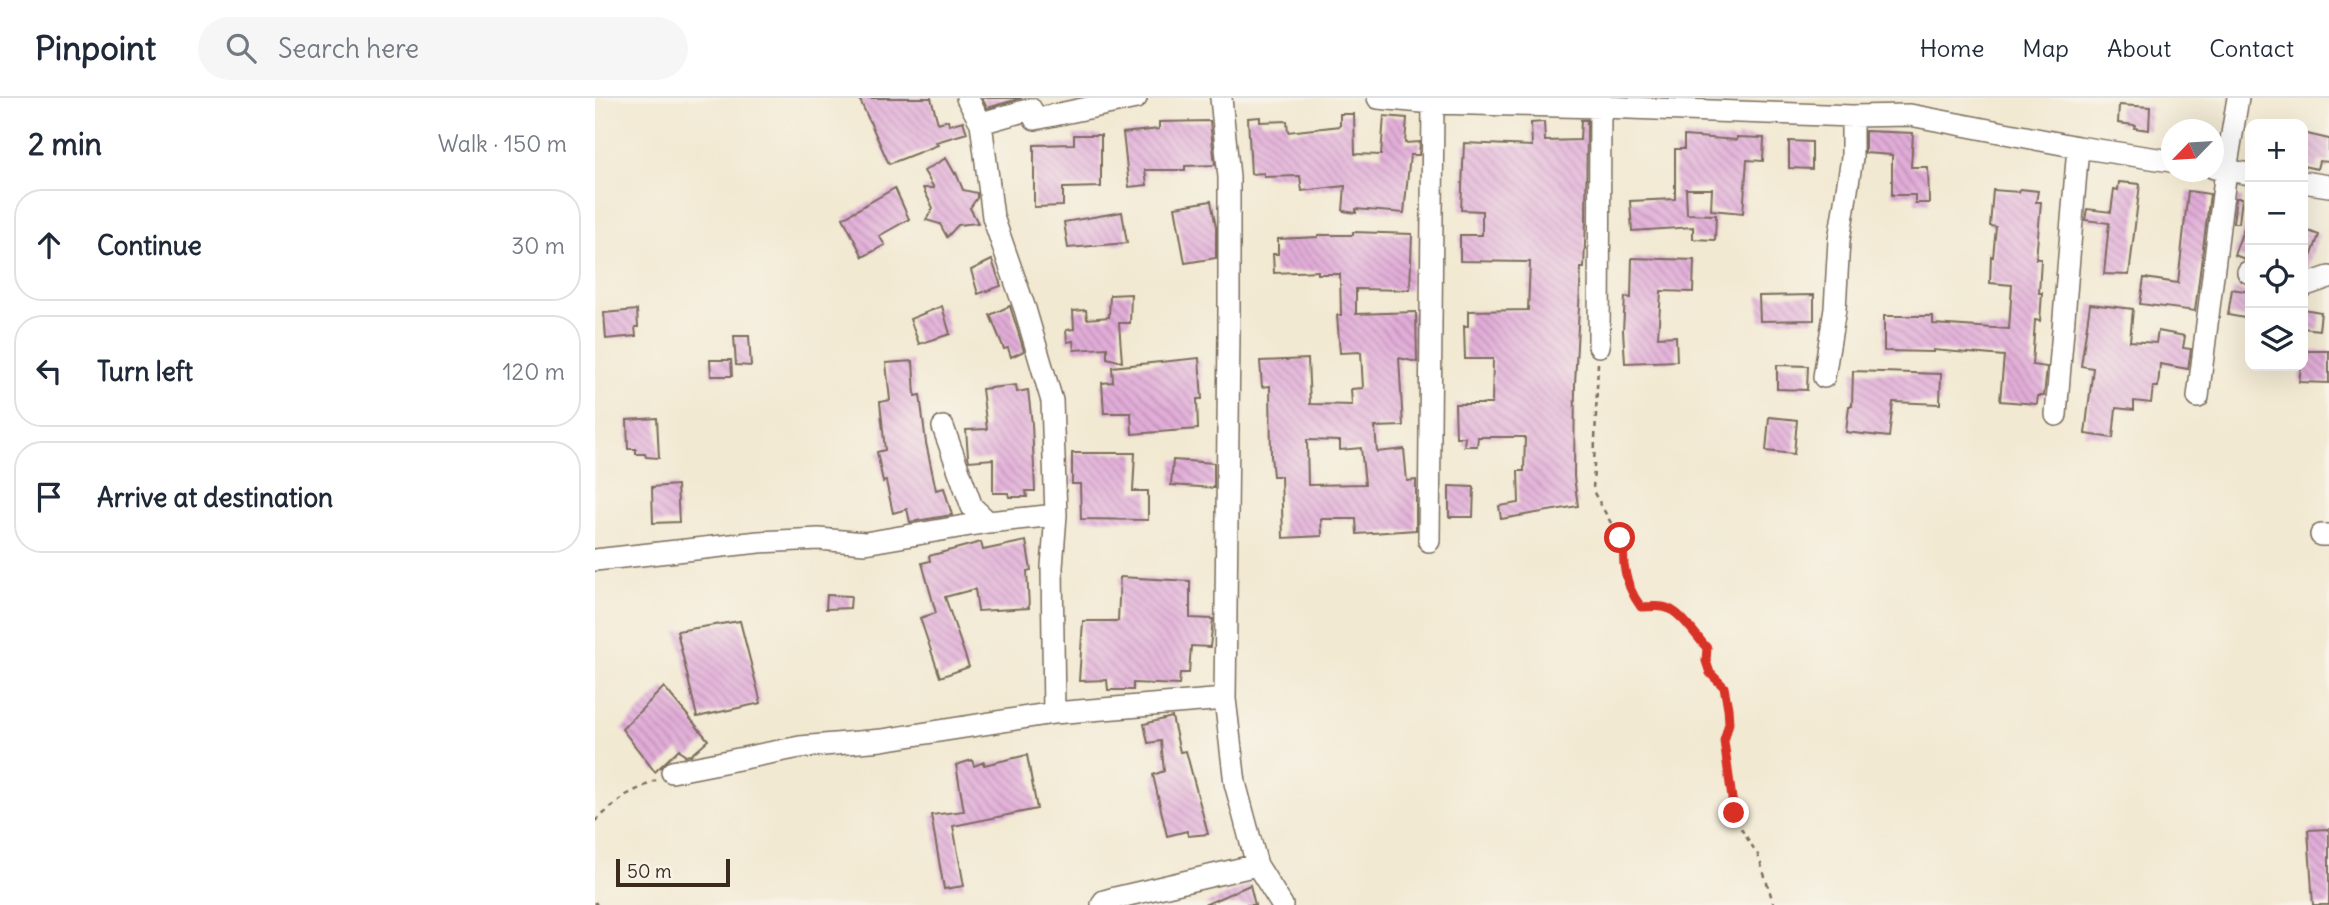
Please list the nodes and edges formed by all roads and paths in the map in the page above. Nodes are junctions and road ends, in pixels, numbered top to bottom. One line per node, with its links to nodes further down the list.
1 (967, 98): 10 (street)
2 (1136, 98): 10 (street)
3 (1221, 98): 30 (street)
4 (1378, 98): 6 (street)
5 (2238, 98): 12 (street)
6 (1410, 100): 8 (street)
7 (1600, 102): 8 (street); 9 (street); 21 (street)
8 (1433, 103): 28 (street)
9 (1852, 116): 11 (street); 22 (street)
10 (981, 123): 26 (street)
11 (2078, 147): 13 (street); 24 (street)
12 (2224, 153)
13 (2161, 159)
14 (2224, 170): 15 (street)
15 (2245, 172)
16 (2219, 182): 23 (street)
17 (2308, 183): 18 (street)
18 (2329, 186)
19 (2329, 277): 20 (street)
20 (2308, 284)
21 (1599, 345): 37 (path)
22 (1824, 374)
23 (2198, 397)
24 (2056, 415)
25 (943, 427): 27 (street)
26 (1056, 515): 27 (street); 31 (street)
27 (988, 522): 29 (street)
28 (1429, 541)
29 (595, 560)
30 (1224, 699): 31 (street); 34 (street)
31 (1054, 713): 32 (street)
32 (672, 772): 33 (path)
33 (595, 821)
34 (1257, 865): 35 (street); 36 (street)
35 (1103, 905)
36 (1282, 905)
37 (1774, 905)

